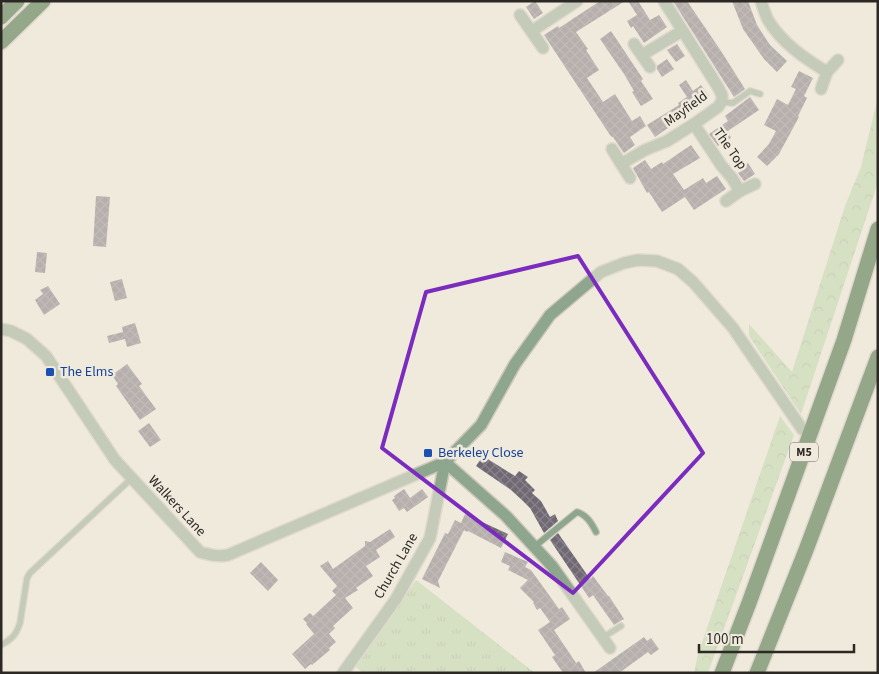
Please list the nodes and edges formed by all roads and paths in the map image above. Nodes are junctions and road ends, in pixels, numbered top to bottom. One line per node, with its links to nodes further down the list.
1 (17, 1): 7 (highway)
2 (43, 1): 10 (highway)
3 (577, 1): 8 (street)
4 (664, 1): 9 (street, Mayfield)
5 (760, 1): 16 (street)
6 (520, 15): 8 (street)
7 (1, 17)
8 (532, 31): 12 (street)
9 (682, 31): 13 (street); 19 (street, Mayfield)
10 (1, 42)
11 (634, 44): 13 (street)
12 (543, 48)
13 (642, 55): 15 (street)
14 (838, 60): 16 (street)
15 (650, 67)
16 (827, 72): 17 (street)
17 (821, 89)
18 (760, 94): 19 (lane)
19 (721, 102): 20 (street, Mayfield)
20 (694, 124): 22 (street, Mayfield); 25 (street, The Top)
21 (612, 149): 22 (street)
22 (621, 164): 23 (street)
23 (630, 178)
24 (755, 184): 25 (street, The Top)
25 (740, 191): 26 (street, The Top)
26 (726, 201)
27 (878, 229): 40 (highway, M5)
28 (1, 329): 32 (street, Walkers Lane)
29 (878, 356): 41 (highway, M5)
30 (802, 429): 31 (street)
31 (445, 462): 32 (street, Walkers Lane); 34 (street); 39 (street, Church Lane)
32 (132, 478): 37 (lane)
33 (596, 532): 34 (lane)
34 (534, 547): 36 (street)
35 (621, 626): 36 (lane)
36 (602, 638): 38 (street)
37 (1, 645)
38 (610, 648)
39 (343, 673)
40 (722, 673)
41 (757, 673)

